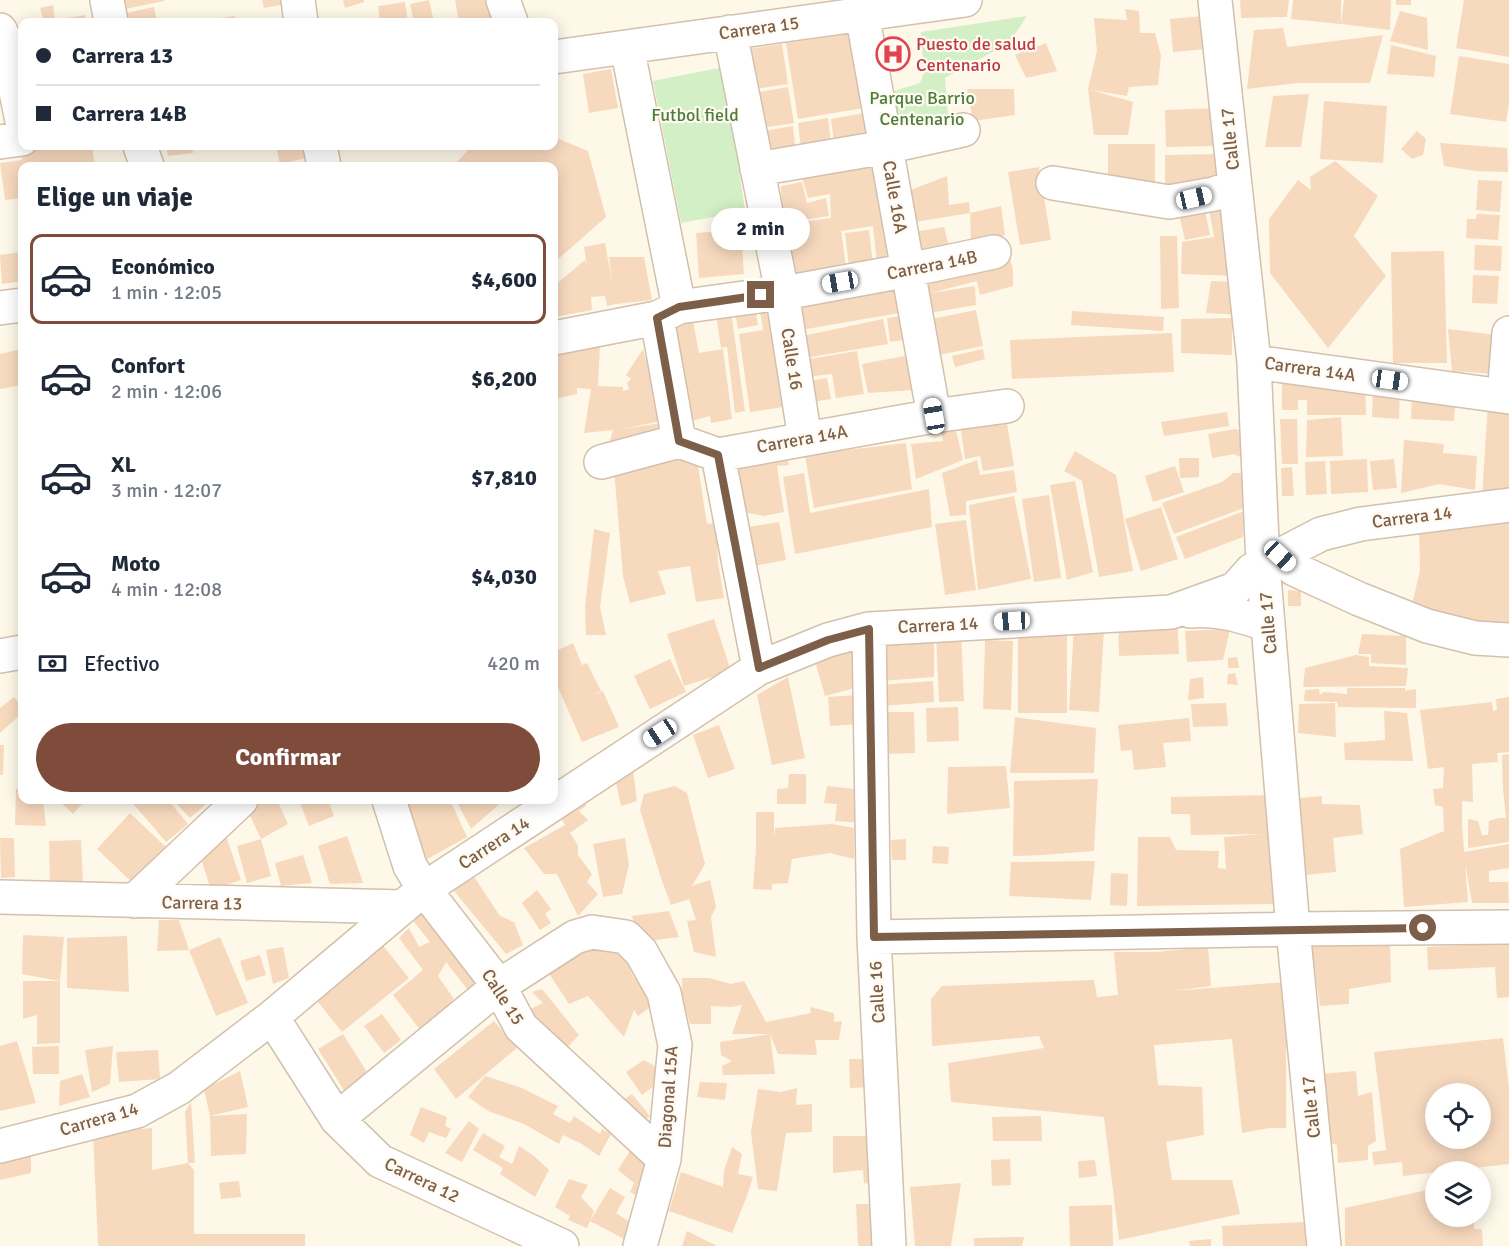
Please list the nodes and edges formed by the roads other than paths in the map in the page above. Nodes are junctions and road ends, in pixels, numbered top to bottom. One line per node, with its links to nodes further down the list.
1 (107, 0): 7 (street)
2 (298, 0): 8 (street)
3 (503, 0): 9 (street)
4 (964, 0): 6 (street, Carrera 15)
5 (1215, 0): 23 (street, Calle 17)
6 (862, 13): 11 (street, Carrera 15); 20 (street, Calle 16A)
7 (110, 18)
8 (300, 18)
9 (510, 18)
10 (0, 30): 14 (street)
11 (730, 32): 12 (street, Carrera 15); 21 (street, Calle 16)
12 (627, 47): 13 (street, Carrera 15); 29 (street)
13 (558, 56)
14 (18, 102)
15 (18, 121): 16 (street)
16 (0, 123)
17 (963, 129): 20 (street)
18 (18, 140): 19 (street)
19 (0, 142)
20 (886, 147): 21 (street); 25 (street, Calle 16A)
21 (757, 169): 26 (street, Calle 16)
22 (1053, 183): 23 (street)
23 (1235, 186): 32 (street, Calle 17)
24 (994, 252): 25 (street, Carrera 14B)
25 (909, 270): 26 (street, Carrera 14B); 35 (street, Calle 16A)
26 (782, 292): 29 (street, Carrera 14B); 36 (street, Calle 16)
27 (18, 306): 28 (street)
28 (0, 308)
29 (668, 313): 31 (street, Carrera 14B); 37 (street)
30 (1509, 333): 33 (street)
31 (558, 337)
32 (1254, 362): 33 (street, Carrera 14A); 41 (street, Calle 17)
33 (1506, 397)
34 (1007, 406): 35 (street, Carrera 14A)
35 (934, 416): 36 (street, Carrera 14A)
36 (804, 439): 38 (street, Carrera 14A)
37 (679, 441): 38 (street); 39 (street)
38 (718, 455): 49 (street)
39 (601, 462)
40 (1509, 505): 41 (street, Carrera 14)
41 (1265, 564): 42 (street, Carrera 14); 43 (street, Carrera 14); 44 (street, Calle 17); 46 (street)
42 (1171, 612): 43 (street, Carrera 14); 44 (street)
43 (1131, 614): 45 (street, Carrera 14)
44 (1268, 625): 58 (street, Calle 17)
45 (869, 629): 49 (street, Carrera 14); 59 (street, Calle 16)
46 (1509, 640)
47 (18, 653): 48 (street)
48 (0, 657)
49 (759, 668): 50 (street, Carrera 14)
50 (558, 802)
51 (237, 804): 56 (street)
52 (390, 804): 55 (street, Calle 15)
53 (554, 804): 55 (street, Carrera 14)
54 (0, 897): 56 (street, Carrera 13)
55 (413, 898): 56 (street, Carrera 13); 60 (street, Calle 15); 61 (street, Carrera 14)
56 (134, 901)
57 (1509, 927): 58 (street)
58 (1293, 929): 59 (street); 68 (street, Calle 17)
59 (874, 937): 67 (street, Calle 16)
60 (499, 986): 62 (street); 64 (street, Calle 15); 64 (street, Diagonal 15A)
61 (272, 1017): 62 (street, Carrera 12); 63 (street, Carrera 14)
62 (337, 1119): 65 (street, Carrera 12)
63 (0, 1146)
64 (664, 1159): 66 (street, Diagonal 15A)
65 (562, 1246)
66 (640, 1246)
67 (889, 1246)
68 (1324, 1246)

